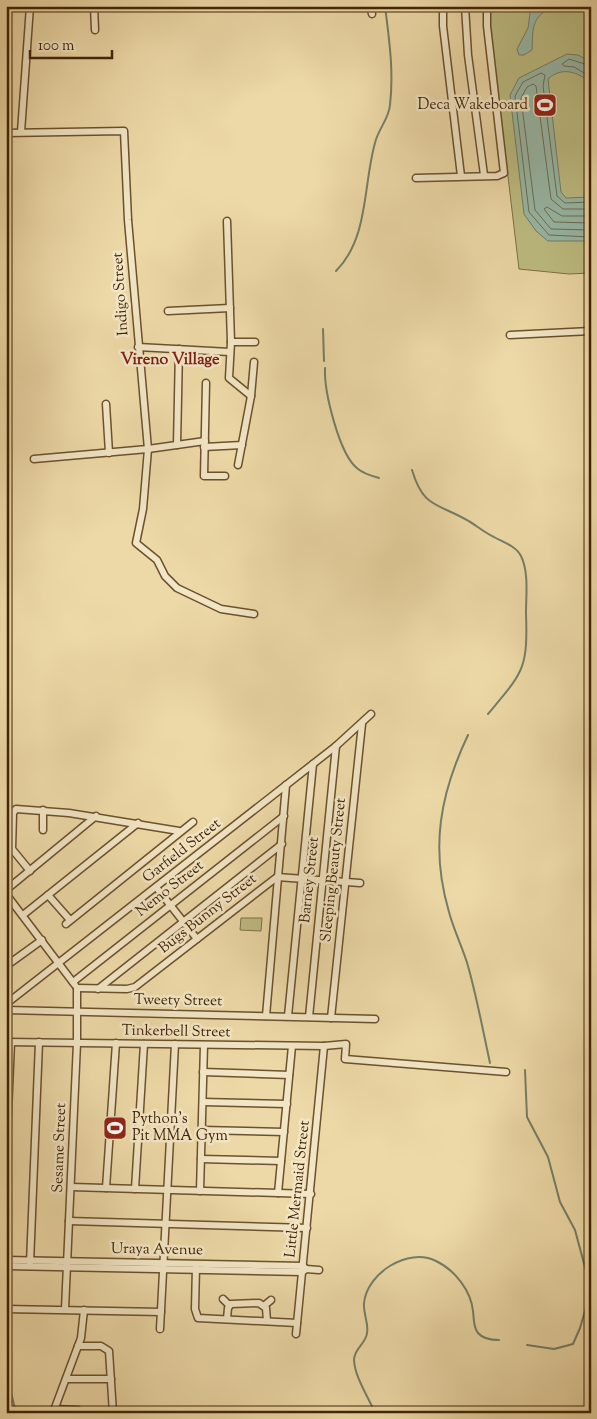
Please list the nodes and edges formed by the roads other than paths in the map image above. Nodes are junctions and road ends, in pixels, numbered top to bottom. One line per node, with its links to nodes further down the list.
1 (30, 6): 9 (street)
2 (94, 6): 8 (street)
3 (370, 6): 7 (street)
4 (443, 6): 12 (street)
5 (465, 6): 11 (street)
6 (487, 6): 11 (street)
7 (372, 14)
8 (95, 30)
9 (22, 132): 10 (street); 21 (street, Indigo Street)
10 (6, 133)
11 (484, 175): 12 (street)
12 (461, 176): 13 (street)
13 (416, 178)
14 (227, 221): 15 (street)
15 (230, 308): 16 (street); 19 (street)
16 (168, 311)
17 (591, 332): 18 (street)
18 (510, 335)
19 (231, 342): 20 (street); 23 (street)
20 (255, 342)
21 (138, 347): 22 (street); 31 (street, Indigo Street)
22 (179, 349): 23 (street); 29 (street)
23 (230, 352): 26 (street)
24 (254, 362): 26 (street)
25 (206, 383): 28 (street)
26 (252, 396): 30 (street)
27 (106, 404): 32 (street)
28 (205, 444): 29 (street); 30 (street); 35 (street)
29 (177, 445): 31 (street)
30 (242, 445): 34 (street)
31 (148, 449): 32 (street); 36 (street, Indigo Street)
32 (109, 453): 33 (street)
33 (34, 459)
34 (238, 465)
35 (225, 476)
36 (254, 614)
37 (371, 714): 38 (street, Garfield Street)
38 (362, 724): 39 (street, Garfield Street); 54 (street, Sleeping Beauty Street)
39 (336, 746): 40 (street, Garfield Street); 53 (street, Barney Street)
40 (313, 764): 41 (street, Garfield Street); 52 (street)
41 (286, 785): 44 (street); 56 (street, Garfield Street)
42 (43, 810): 43 (street); 47 (street); 50 (street)
43 (96, 816): 46 (street); 50 (street)
44 (284, 816): 49 (street); 59 (street, Nemo Street)
45 (193, 822): 48 (street)
46 (138, 823): 48 (street); 58 (street)
47 (44, 830)
48 (179, 831): 58 (street)
49 (282, 844): 51 (street); 61 (street)
50 (30, 871): 57 (street)
51 (280, 876): 52 (street, Bugs Bunny Street); 62 (street, Bugs Bunny Street); 72 (street)
52 (302, 878): 53 (street, Bugs Bunny Street); 73 (street)
53 (323, 880): 54 (street, Bugs Bunny Street); 74 (street, Barney Street)
54 (346, 882): 55 (street, Bugs Bunny Street); 75 (street, Sleeping Beauty Street)
55 (360, 884)
56 (156, 887): 59 (street); 64 (street, Garfield Street)
57 (6, 892): 60 (street)
58 (48, 895): 60 (street)
59 (170, 905): 61 (street); 66 (street, Nemo Street)
60 (23, 915): 63 (street)
61 (183, 922): 62 (street); 68 (street)
62 (197, 939): 68 (street, Bugs Bunny Street)
63 (42, 940): 64 (street); 65 (street)
64 (59, 964): 66 (street); 69 (street, Garfield Street)
65 (6, 966)
66 (73, 982): 67 (street)
67 (77, 988): 68 (street, Bugs Bunny Street); 71 (street, Sesame Street)
68 (98, 989)
69 (6, 1004)
70 (6, 1010): 71 (street, Tweety Street)
71 (77, 1012): 72 (street, Tweety Street); 79 (street, Sesame Street)
72 (266, 1016): 73 (street, Tweety Street)
73 (288, 1016): 74 (street, Tweety Street)
74 (309, 1017): 75 (street, Tweety Street)
75 (331, 1018): 76 (street, Tweety Street)
76 (375, 1019)
77 (9, 1042): 78 (street, Tinkerbell Street); 94 (street)
78 (39, 1042): 79 (street, Tinkerbell Street); 107 (street)
79 (77, 1043): 80 (street, Tinkerbell Street); 96 (street, Sesame Street)
80 (116, 1043): 81 (street, Tinkerbell Street); 97 (street)
81 (144, 1044): 82 (street, Tinkerbell Street); 98 (street)
82 (175, 1044): 83 (street, Tinkerbell Street); 99 (street)
83 (204, 1045): 84 (street, Tinkerbell Street); 86 (street)
84 (292, 1046): 85 (street, Tinkerbell Street); 88 (street)
85 (324, 1046): 87 (street, Tinkerbell Street); 102 (street, Little Mermaid Street)
86 (203, 1072): 88 (street); 89 (street)
87 (506, 1072)
88 (289, 1075): 90 (street)
89 (203, 1102): 90 (street); 91 (street)
90 (286, 1104): 92 (street)
91 (202, 1130): 92 (street); 93 (street)
92 (284, 1132): 95 (street)
93 (201, 1159): 95 (street); 100 (street)
94 (6, 1160)
95 (281, 1161): 101 (street)
96 (71, 1187): 97 (street); 103 (street, Sesame Street)
97 (106, 1188): 98 (street)
98 (135, 1189): 99 (street)
99 (167, 1190): 100 (street); 104 (street)
100 (200, 1191): 101 (street)
101 (278, 1192): 102 (street)
102 (310, 1194): 105 (street, Little Mermaid Street)
103 (69, 1222): 104 (street); 108 (street, Sesame Street)
104 (165, 1225): 105 (street); 110 (street)
105 (307, 1228): 112 (street, Little Mermaid Street)
106 (6, 1260): 107 (street, Uraya Avenue)
107 (30, 1263): 108 (street, Uraya Avenue); 109 (street, Uraya Avenue)
108 (67, 1264): 110 (street, Uraya Avenue); 119 (street, Sesame Street)
109 (6, 1266)
110 (163, 1266): 111 (street, Uraya Avenue); 121 (street)
111 (196, 1267): 112 (street, Uraya Avenue); 122 (street)
112 (304, 1269): 113 (street, Uraya Avenue); 124 (street, Little Mermaid Street)
113 (319, 1270)
114 (223, 1299): 116 (street)
115 (271, 1300): 117 (street)
116 (229, 1305): 117 (street); 122 (street)
117 (265, 1305): 123 (street)
118 (6, 1309): 119 (street)
119 (65, 1309): 120 (street)
120 (84, 1310): 121 (street); 127 (street)
121 (161, 1312): 125 (street)
122 (227, 1319): 123 (street)
123 (267, 1321): 124 (street)
124 (297, 1323): 126 (street, Little Mermaid Street)
125 (160, 1329)
126 (296, 1334)
127 (78, 1346): 128 (street); 129 (street)
128 (66, 1379): 129 (street); 130 (street)
129 (111, 1379): 132 (street)
130 (54, 1411): 131 (street)
131 (81, 1413)
132 (113, 1413)

